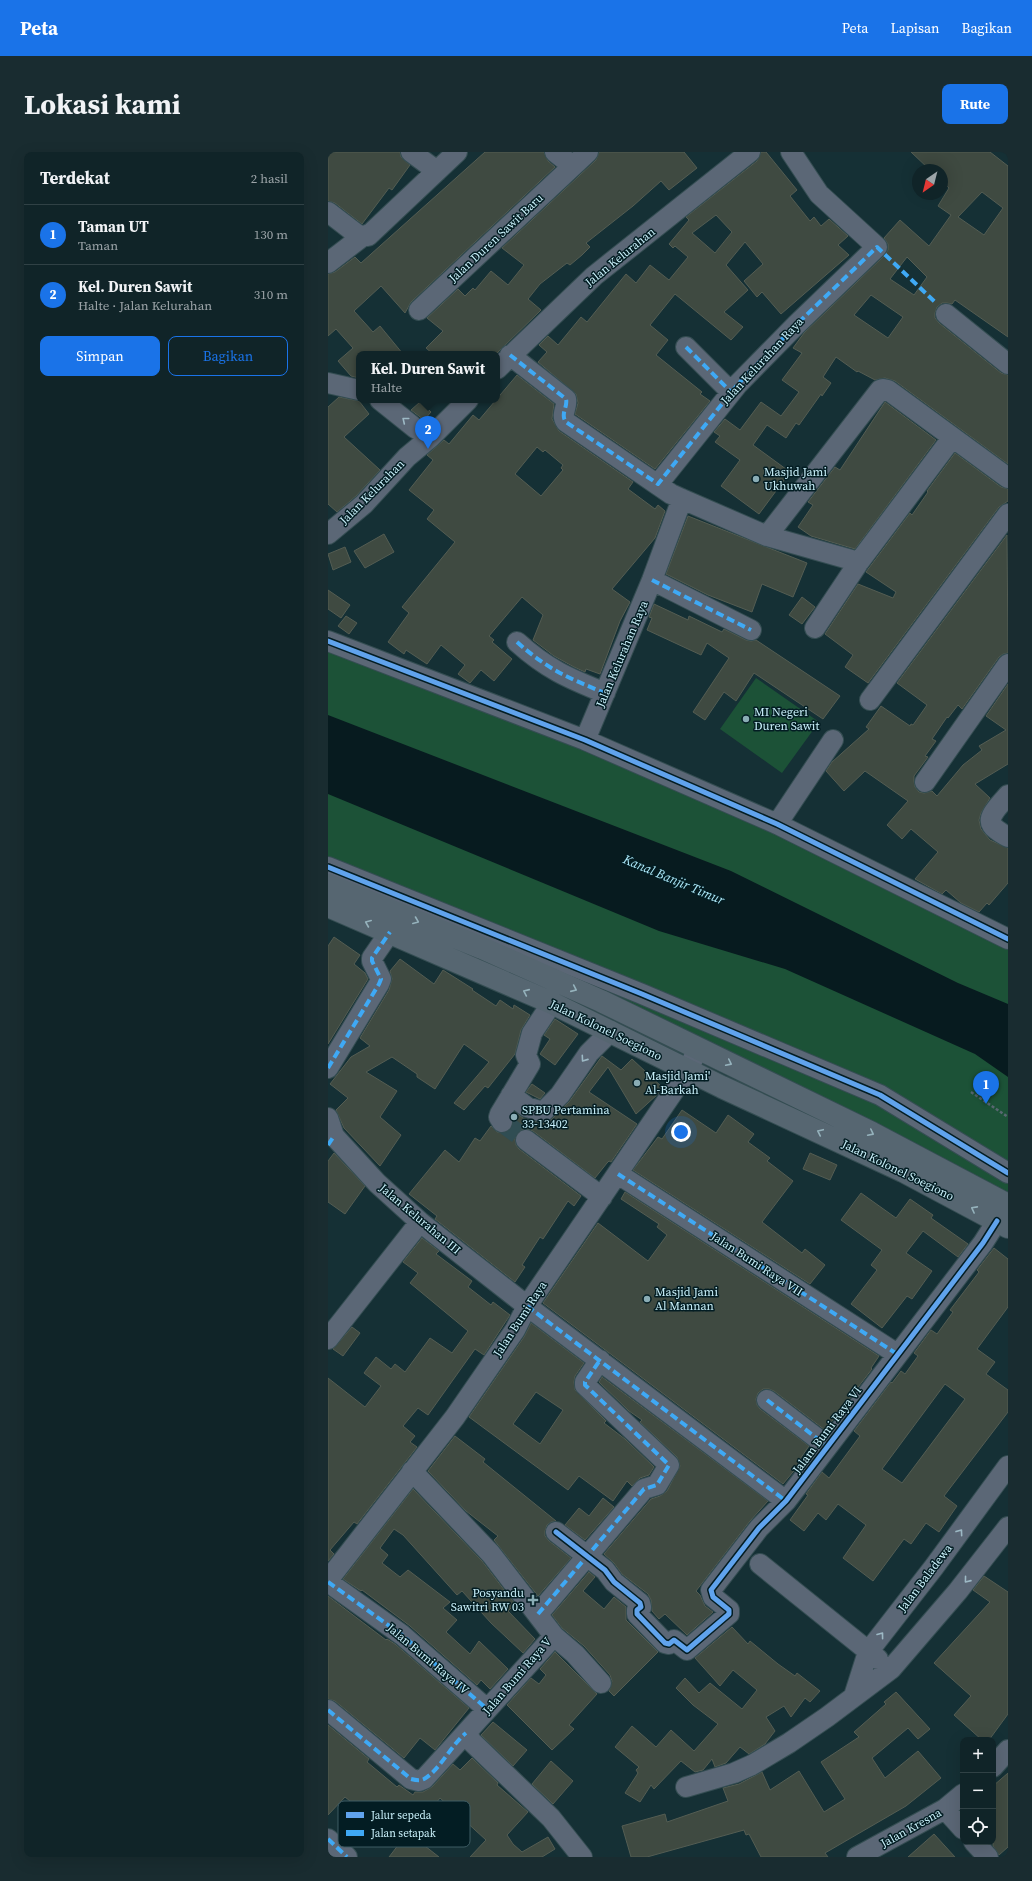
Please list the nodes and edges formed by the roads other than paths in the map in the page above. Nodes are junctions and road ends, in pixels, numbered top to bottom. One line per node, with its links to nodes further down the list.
1 (411, 152): 8 (street)
2 (457, 152): 8 (street)
3 (555, 152): 7 (street)
4 (588, 152): 7 (street, Jalan Duren Sawit Baru)
5 (790, 152): 19 (street, Jalan Kelurahan Raya)
6 (737, 155): 15 (street, Jalan Kelurahan)
7 (573, 166): 12 (street, Jalan Duren Sawit Baru)
8 (437, 171): 10 (street)
9 (328, 212): 10 (street)
10 (364, 236): 11 (street)
11 (328, 263)
12 (419, 310)
13 (946, 314): 16 (street)
14 (686, 347): 19 (street)
15 (503, 362): 25 (street)
16 (1008, 364)
17 (328, 383): 18 (street)
18 (356, 389)
19 (731, 392): 25 (street, Jalan Kelurahan Raya)
20 (384, 403): 22 (street, one-way to 20)
21 (457, 404): 22 (street, Jalan Kelurahan)
22 (431, 437): 28 (street, Jalan Kelurahan)
23 (952, 438): 24 (street); 29 (street); 30 (street)
24 (1008, 478)
25 (658, 484): 26 (street)
26 (682, 499): 29 (street); 31 (street, Jalan Kelurahan Raya)
27 (1008, 514): 38 (street)
28 (328, 534)
29 (767, 536): 30 (street)
30 (859, 562): 32 (street)
31 (652, 580): 33 (street); 37 (street, Jalan Kelurahan Raya)
32 (815, 628)
33 (752, 630)
34 (328, 641): 39 (street)
35 (517, 642): 37 (street)
36 (1008, 664): 41 (street)
37 (605, 694): 39 (street, Jalan Kelurahan Raya)
38 (870, 700)
39 (585, 740): 43 (street)
40 (833, 740): 43 (street)
41 (924, 782)
42 (1008, 795): 44 (street)
43 (778, 824): 49 (street)
44 (1008, 837)
45 (328, 867): 59 (street)
46 (328, 885): 52 (main road, Jalan Kolonel Soegiono, one-way to 52)
47 (328, 906): 48 (main road, Jalan Kolonel Soegiono, one-way to 47)
48 (390, 932): 50 (main road, Jalan Kolonel Soegiono, one-way to 48); 53 (street)
49 (1008, 939)
50 (552, 1003): 51 (main road, Jalan Kolonel Soegiono); 55 (street)
51 (611, 1031): 54 (main road, Jalan Kolonel Soegiono); 55 (street, one-way to 55)
52 (698, 1048): 54 (street, Jalan Bumi Raya); 62 (main road, Jalan Kolonel Soegiono, one-way to 62)
53 (328, 1068)
54 (688, 1070): 60 (street, Jalan Bumi Raya); 62 (main road, Jalan Kolonel Soegiono, one-way to 54)
55 (512, 1095): 56 (street)
56 (502, 1122)
57 (330, 1133): 63 (street, Jalan Kelurahan III)
58 (526, 1140): 61 (street)
59 (1008, 1173)
60 (618, 1174): 61 (street, Jalan Bumi Raya); 66 (street, Jalan Bumi Raya VII)
61 (602, 1197): 64 (street, Jalan Bumi Raya)
62 (1004, 1218): 66 (street, Jalam Bumi Raya VI)
63 (420, 1222): 64 (street, Jalan Kelurahan III); 65 (street)
64 (527, 1306): 67 (street); 71 (street, Jalan Bumi Raya)
65 (328, 1338)
66 (897, 1354): 69 (street, Jalam Bumi Raya VI)
67 (600, 1360): 72 (street); 75 (street)
68 (767, 1400): 69 (street)
69 (827, 1446): 72 (street, Jalam Bumi Raya VI)
70 (1008, 1466): 80 (street, Jalan Baladewa, one-way to 70)
71 (412, 1471): 77 (street, Jalan Bumi Raya); 78 (street, Jalan Bumi Raya V)
72 (786, 1500): 75 (street, Jalam Bumi Raya VI)
73 (1008, 1527): 81 (street, one-way to 81)
74 (556, 1532): 75 (street)
75 (586, 1555): 78 (street)
76 (760, 1564): 80 (street)
77 (328, 1581): 85 (street, Jalan Bumi Raya IV)
78 (538, 1614): 79 (street, Jalan Bumi Raya V)
79 (554, 1636): 82 (street); 85 (street, Jalan Bumi Raya V)
80 (868, 1652): 81 (street); 83 (street, Jalan Baladewa)
81 (891, 1669): 83 (street)
82 (602, 1683)
83 (854, 1696): 89 (street)
84 (328, 1710): 86 (street, Jalan Bumi Raya V)
85 (487, 1710): 86 (street, Jalan Bumi Raya V)
86 (466, 1733): 96 (street)
87 (1008, 1750): 88 (street)
88 (996, 1764)
89 (686, 1787)
90 (960, 1797): 91 (street, Jalan Kresna)
91 (945, 1810): 92 (street); 97 (street, Jalan Kresna)
92 (960, 1826)
93 (328, 1839): 95 (street)
94 (977, 1845): 98 (street)
95 (348, 1857)
96 (582, 1857)
97 (857, 1857)
98 (988, 1857)

